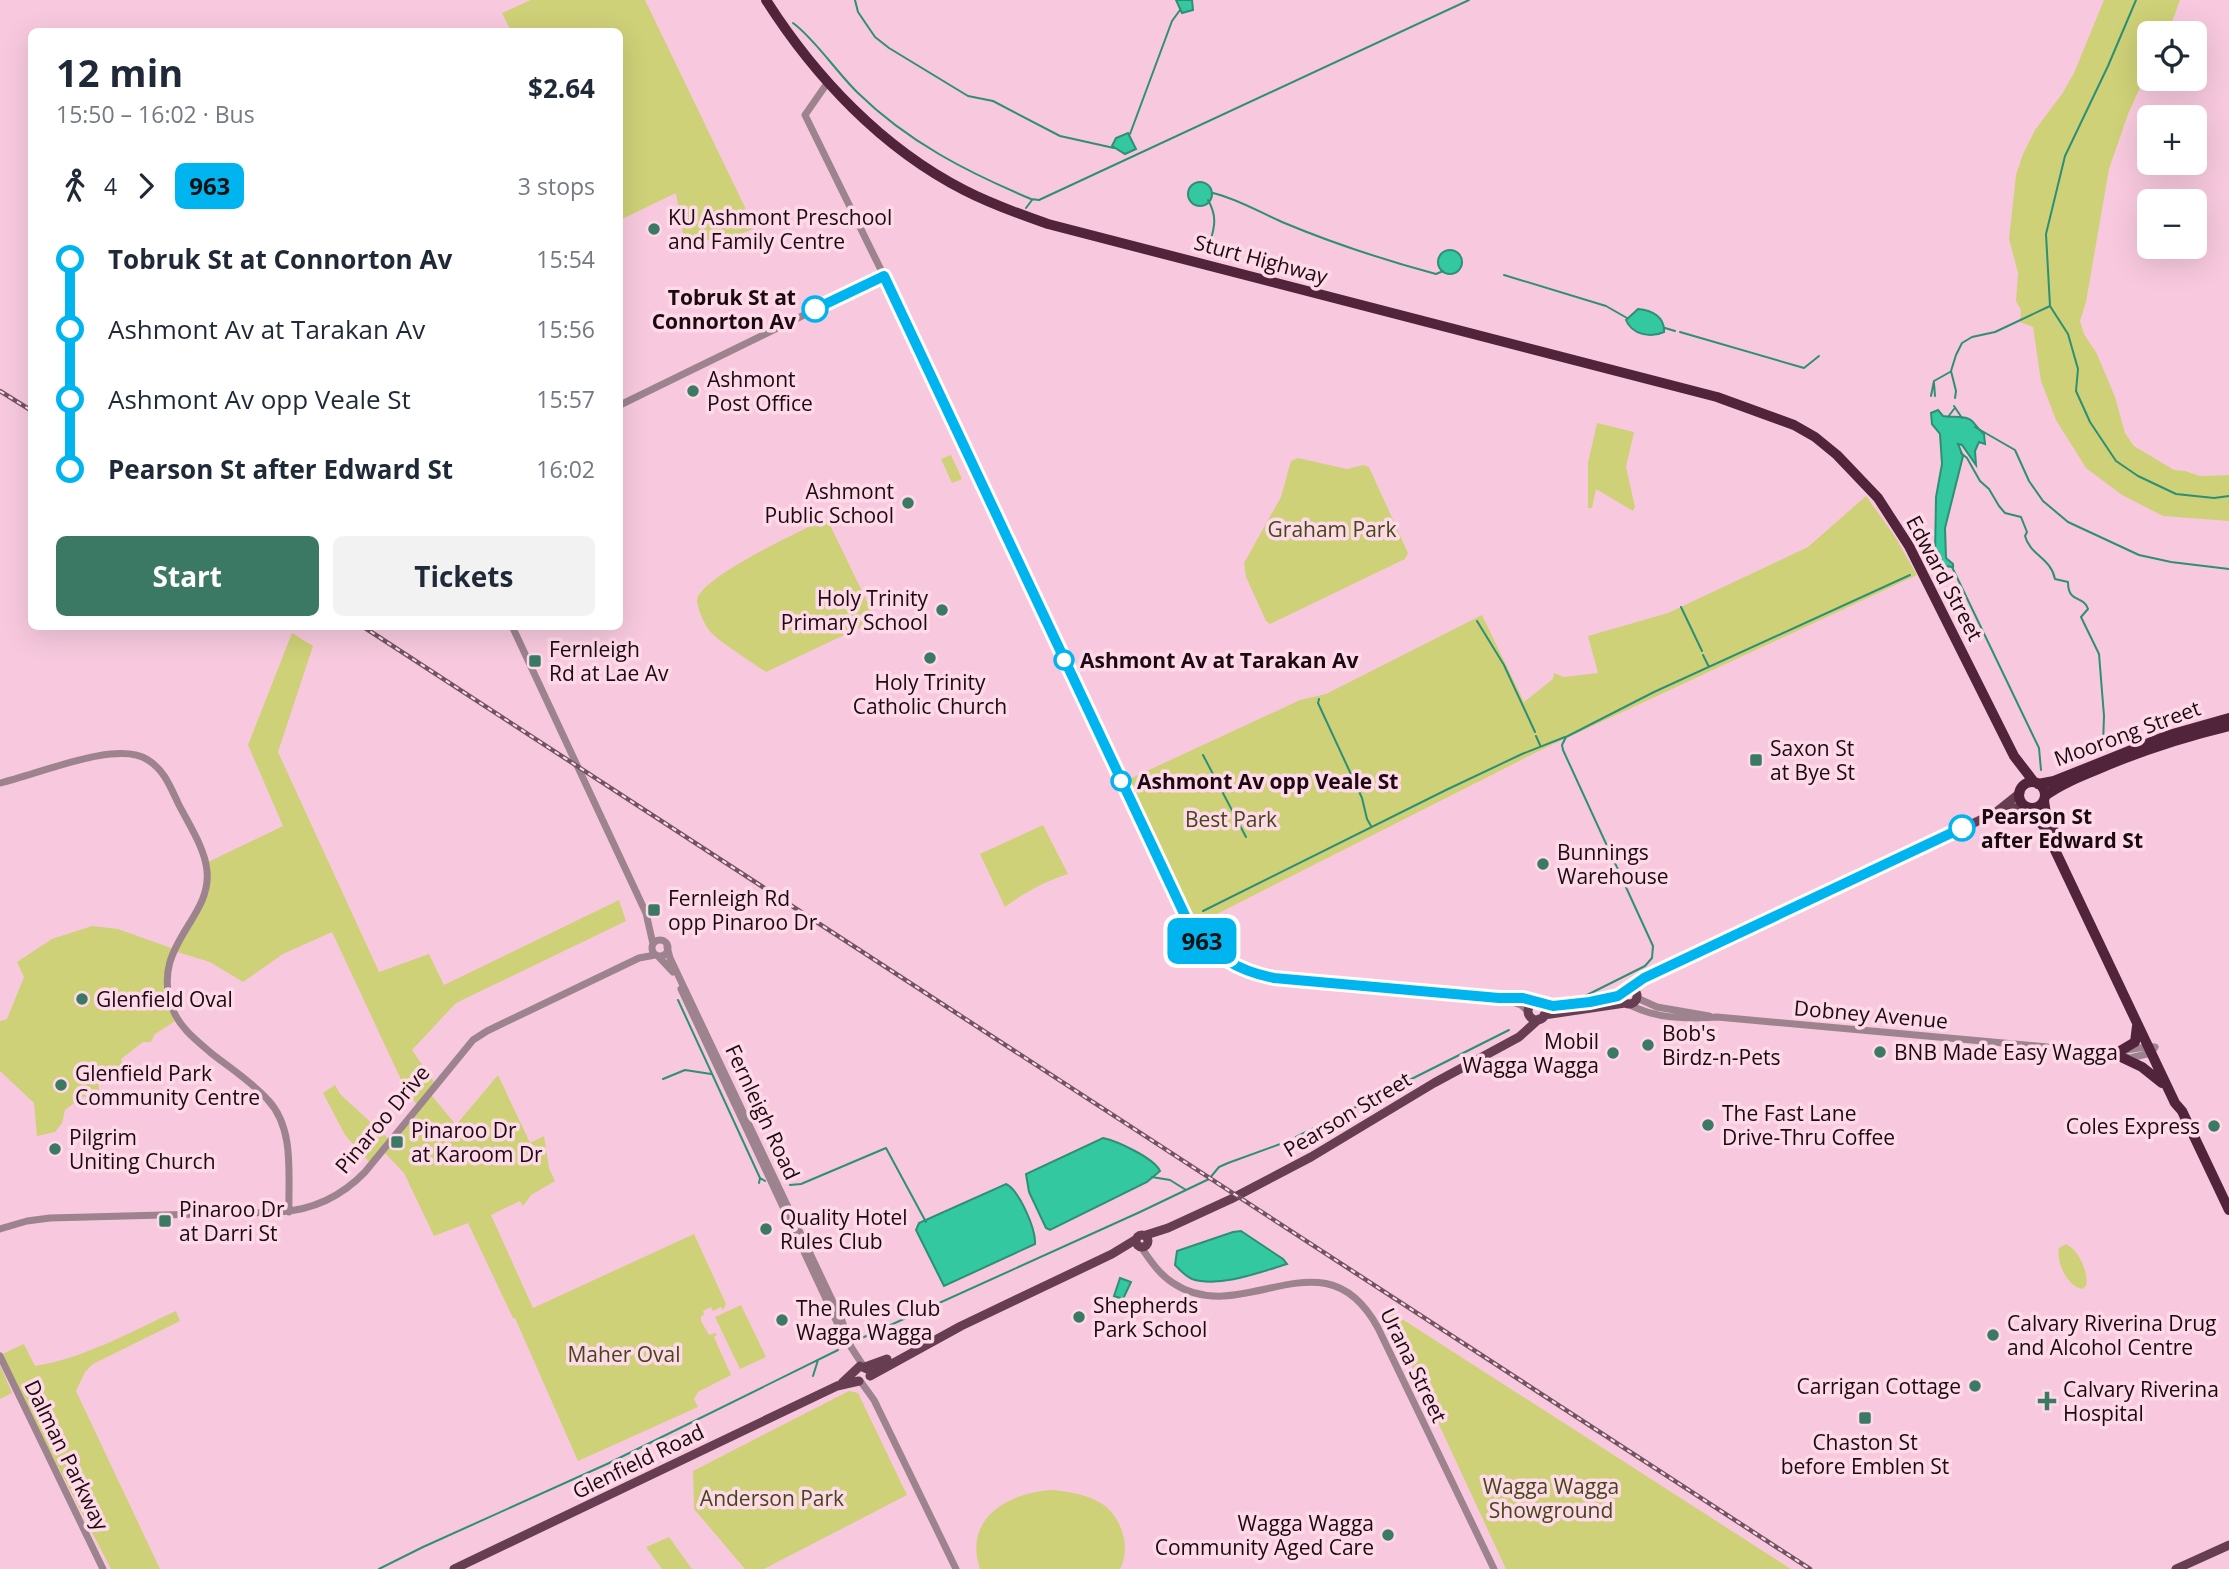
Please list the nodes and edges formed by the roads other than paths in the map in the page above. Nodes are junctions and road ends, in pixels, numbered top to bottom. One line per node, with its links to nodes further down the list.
1 (766, 0): 2 (highway, Sturt Highway)
2 (828, 82): 3 (street); 5 (highway, Sturt Highway)
3 (884, 276): 4 (street); 20 (street)
4 (623, 404)
5 (1815, 437): 9 (highway, Edward Street)
6 (514, 630): 16 (street, Fernleigh Road)
7 (2229, 718): 11 (highway, Moorong Street)
8 (2229, 726): 13 (highway, Moorong Street)
9 (2014, 756): 11 (highway, Edward Street); 12 (highway, Edward Street)
10 (0, 783): 31 (street)
11 (2036, 783): 12 (highway); 13 (highway)
12 (2020, 791): 14 (highway); 15 (main road)
13 (2045, 799): 14 (highway); 26 (highway)
14 (2028, 807): 15 (main road); 24 (highway)
15 (1995, 813): 19 (main road)
16 (646, 913): 17 (street, Fernleigh Road); 18 (street, Fernleigh Road)
17 (666, 945): 18 (street, Pinaroo Drive); 18 (street); 35 (street, Fernleigh Road)
18 (655, 950): 31 (street, Pinaroo Drive); 35 (street, Fernleigh Road)
19 (1630, 997): 21 (main road); 23 (main road, Dobney Avenue); 27 (street, Dobney Avenue)
20 (1499, 998): 21 (street); 22 (street)
21 (1539, 1003): 22 (main road); 23 (main road)
22 (1528, 1013): 23 (main road); 25 (main road)
23 (1541, 1017): 25 (main road, Pearson Street)
24 (2136, 1021): 26 (highway); 27 (highway)
25 (1513, 1040): 33 (main road, Pearson Street)
26 (2151, 1048): 27 (street, Dobney Avenue); 28 (highway); 29 (highway)
27 (2118, 1054): 28 (highway)
28 (2168, 1088): 29 (highway)
29 (2182, 1111): 30 (highway)
30 (2229, 1210)
31 (289, 1212): 32 (street, Pinaroo Drive)
32 (0, 1229)
33 (1142, 1242): 35 (main road, Pearson Street); 41 (street, Urana Street)
34 (0, 1356): 38 (street, Dalman Parkway)
35 (862, 1374): 39 (main road, Glenfield Road); 40 (street, Fernleigh Road)
36 (2229, 1545): 42 (main road)
37 (2229, 1551): 43 (main road)
38 (103, 1569)
39 (454, 1569)
40 (956, 1569)
41 (1494, 1569)
42 (2176, 1569)
43 (2191, 1569)

